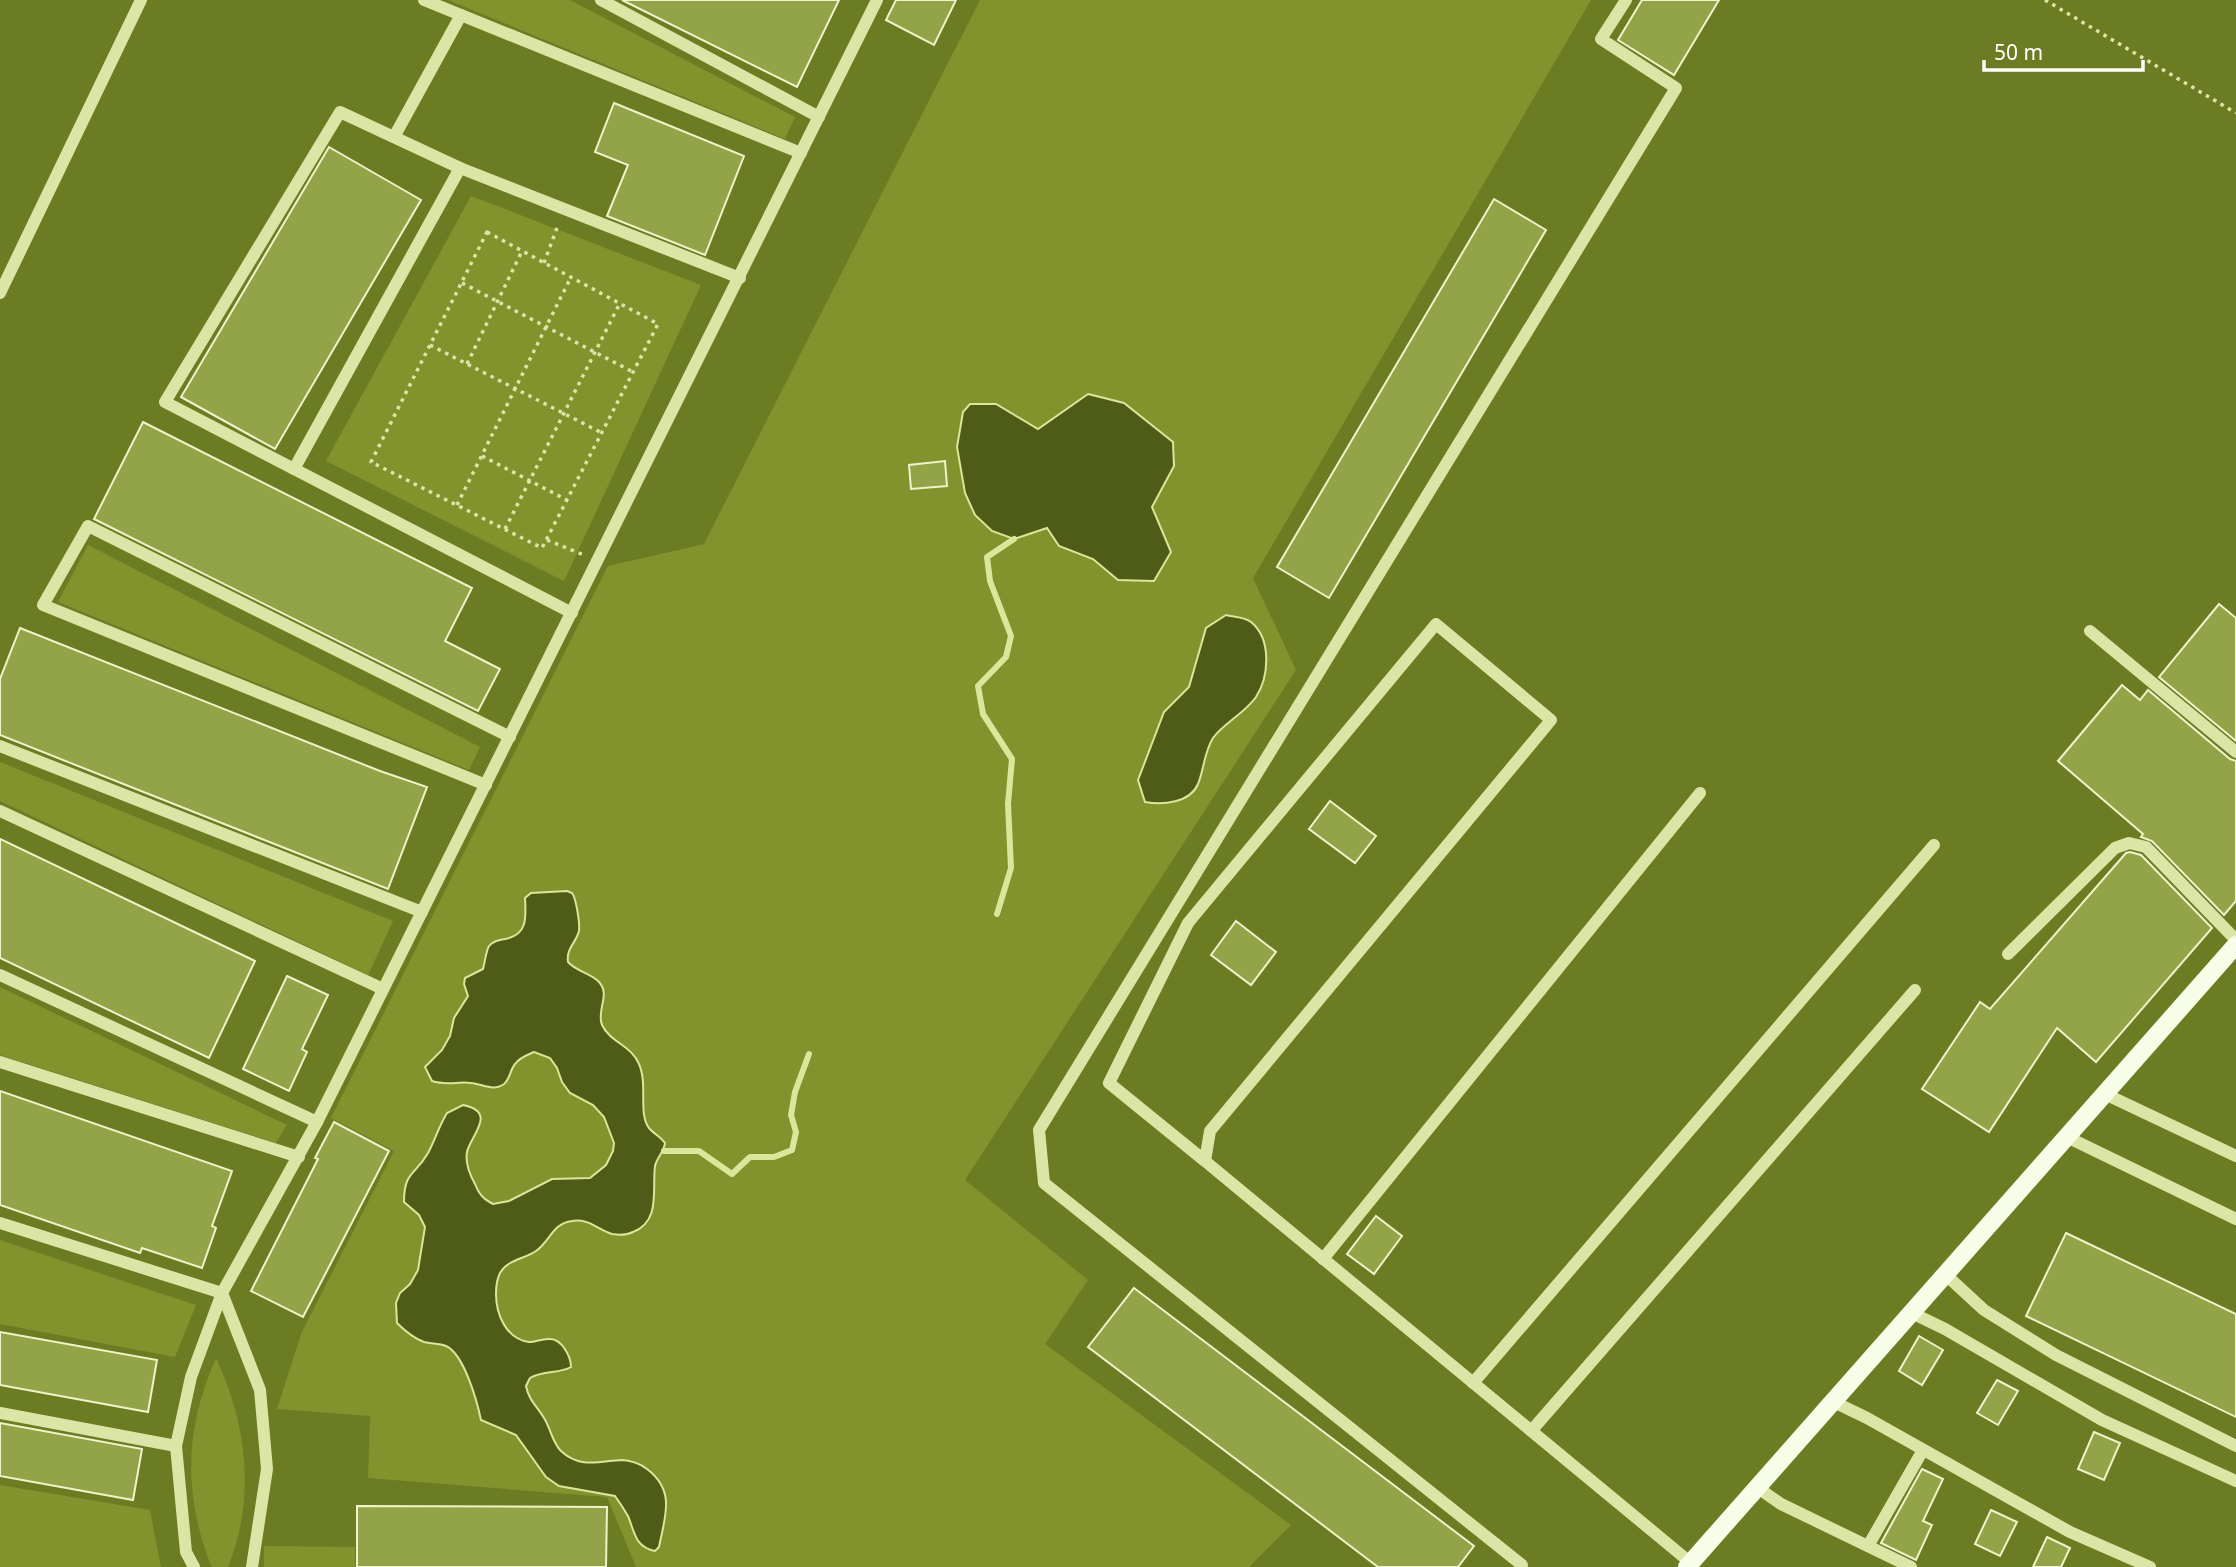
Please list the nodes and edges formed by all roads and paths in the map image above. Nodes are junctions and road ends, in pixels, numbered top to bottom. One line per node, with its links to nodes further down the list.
1 (141, 0): 19 (street)
2 (424, 0): 7 (street)
3 (601, 0): 9 (street)
4 (877, 0): 9 (street)
5 (1626, 0): 80 (street)
6 (2045, 0): 8 (path)
7 (461, 15): 10 (street); 11 (street)
8 (2236, 113)
9 (819, 117): 11 (street)
10 (394, 138): 12 (street); 31 (street)
11 (802, 153): 17 (street)
12 (460, 168): 13 (street); 31 (street)
13 (564, 209): 15 (path); 17 (street)
14 (523, 251): 15 (path); 18 (path); 20 (path)
15 (544, 262): 16 (path)
16 (571, 277): 21 (path); 22 (path)
17 (740, 278): 37 (street)
18 (462, 283): 20 (path); 23 (path)
19 (0, 293)
20 (498, 302): 22 (path); 25 (path)
21 (620, 303): 24 (path); 26 (path)
22 (546, 327): 24 (path); 27 (path)
23 (430, 345): 25 (path); 34 (path)
24 (595, 352): 26 (path); 28 (path)
25 (467, 364): 27 (path)
26 (633, 372): 29 (path)
27 (515, 388): 28 (path); 30 (path)
28 (564, 413): 29 (path); 32 (path)
29 (602, 433): 33 (path)
30 (482, 456): 32 (path); 34 (path)
31 (295, 469): 38 (street)
32 (529, 481): 33 (path); 35 (path)
33 (567, 500): 36 (path)
34 (457, 505): 35 (path)
35 (505, 529): 36 (path)
36 (547, 540): 37 (path)
37 (598, 562): 38 (street)
38 (572, 613): 40 (street)
39 (2090, 632): 42 (street)
40 (510, 737): 43 (street); 43 (street)
41 (0, 746): 47 (street)
42 (2236, 752)
43 (486, 785): 47 (street)
44 (1700, 793): 63 (street)
45 (0, 811): 52 (street)
46 (1934, 845): 67 (street)
47 (422, 912): 52 (street)
48 (2236, 940): 50 (street)
49 (2236, 945): 55 (main road)
50 (2008, 954)
51 (0, 975): 56 (street)
52 (383, 989): 56 (street)
53 (1915, 990): 70 (street)
54 (0, 1062): 59 (street)
55 (2105, 1094): 57 (main road); 58 (street)
56 (317, 1122): 59 (street)
57 (2067, 1137): 61 (street); 64 (main road)
58 (2236, 1156)
59 (299, 1157): 65 (street)
60 (1205, 1161): 60 (street); 63 (street)
61 (2236, 1219)
62 (0, 1223): 65 (street)
63 (1322, 1259): 67 (street)
64 (1946, 1275): 66 (main road); 72 (street)
65 (222, 1293): 71 (street); 79 (street)
66 (1912, 1313): 68 (main road); 74 (street)
67 (1473, 1383): 70 (street)
68 (1834, 1402): 73 (street); 75 (main road)
69 (0, 1413): 71 (street)
70 (1532, 1430): 77 (street)
71 (176, 1446): 78 (street)
72 (2236, 1446)
73 (1923, 1450): 76 (street); 82 (street)
74 (2236, 1481)
75 (1758, 1488): 76 (street); 77 (main road)
76 (1868, 1546): 81 (street)
77 (1689, 1565)
78 (194, 1567)
79 (252, 1567)
80 (1520, 1567)
81 (1911, 1567)
82 (2150, 1567)

